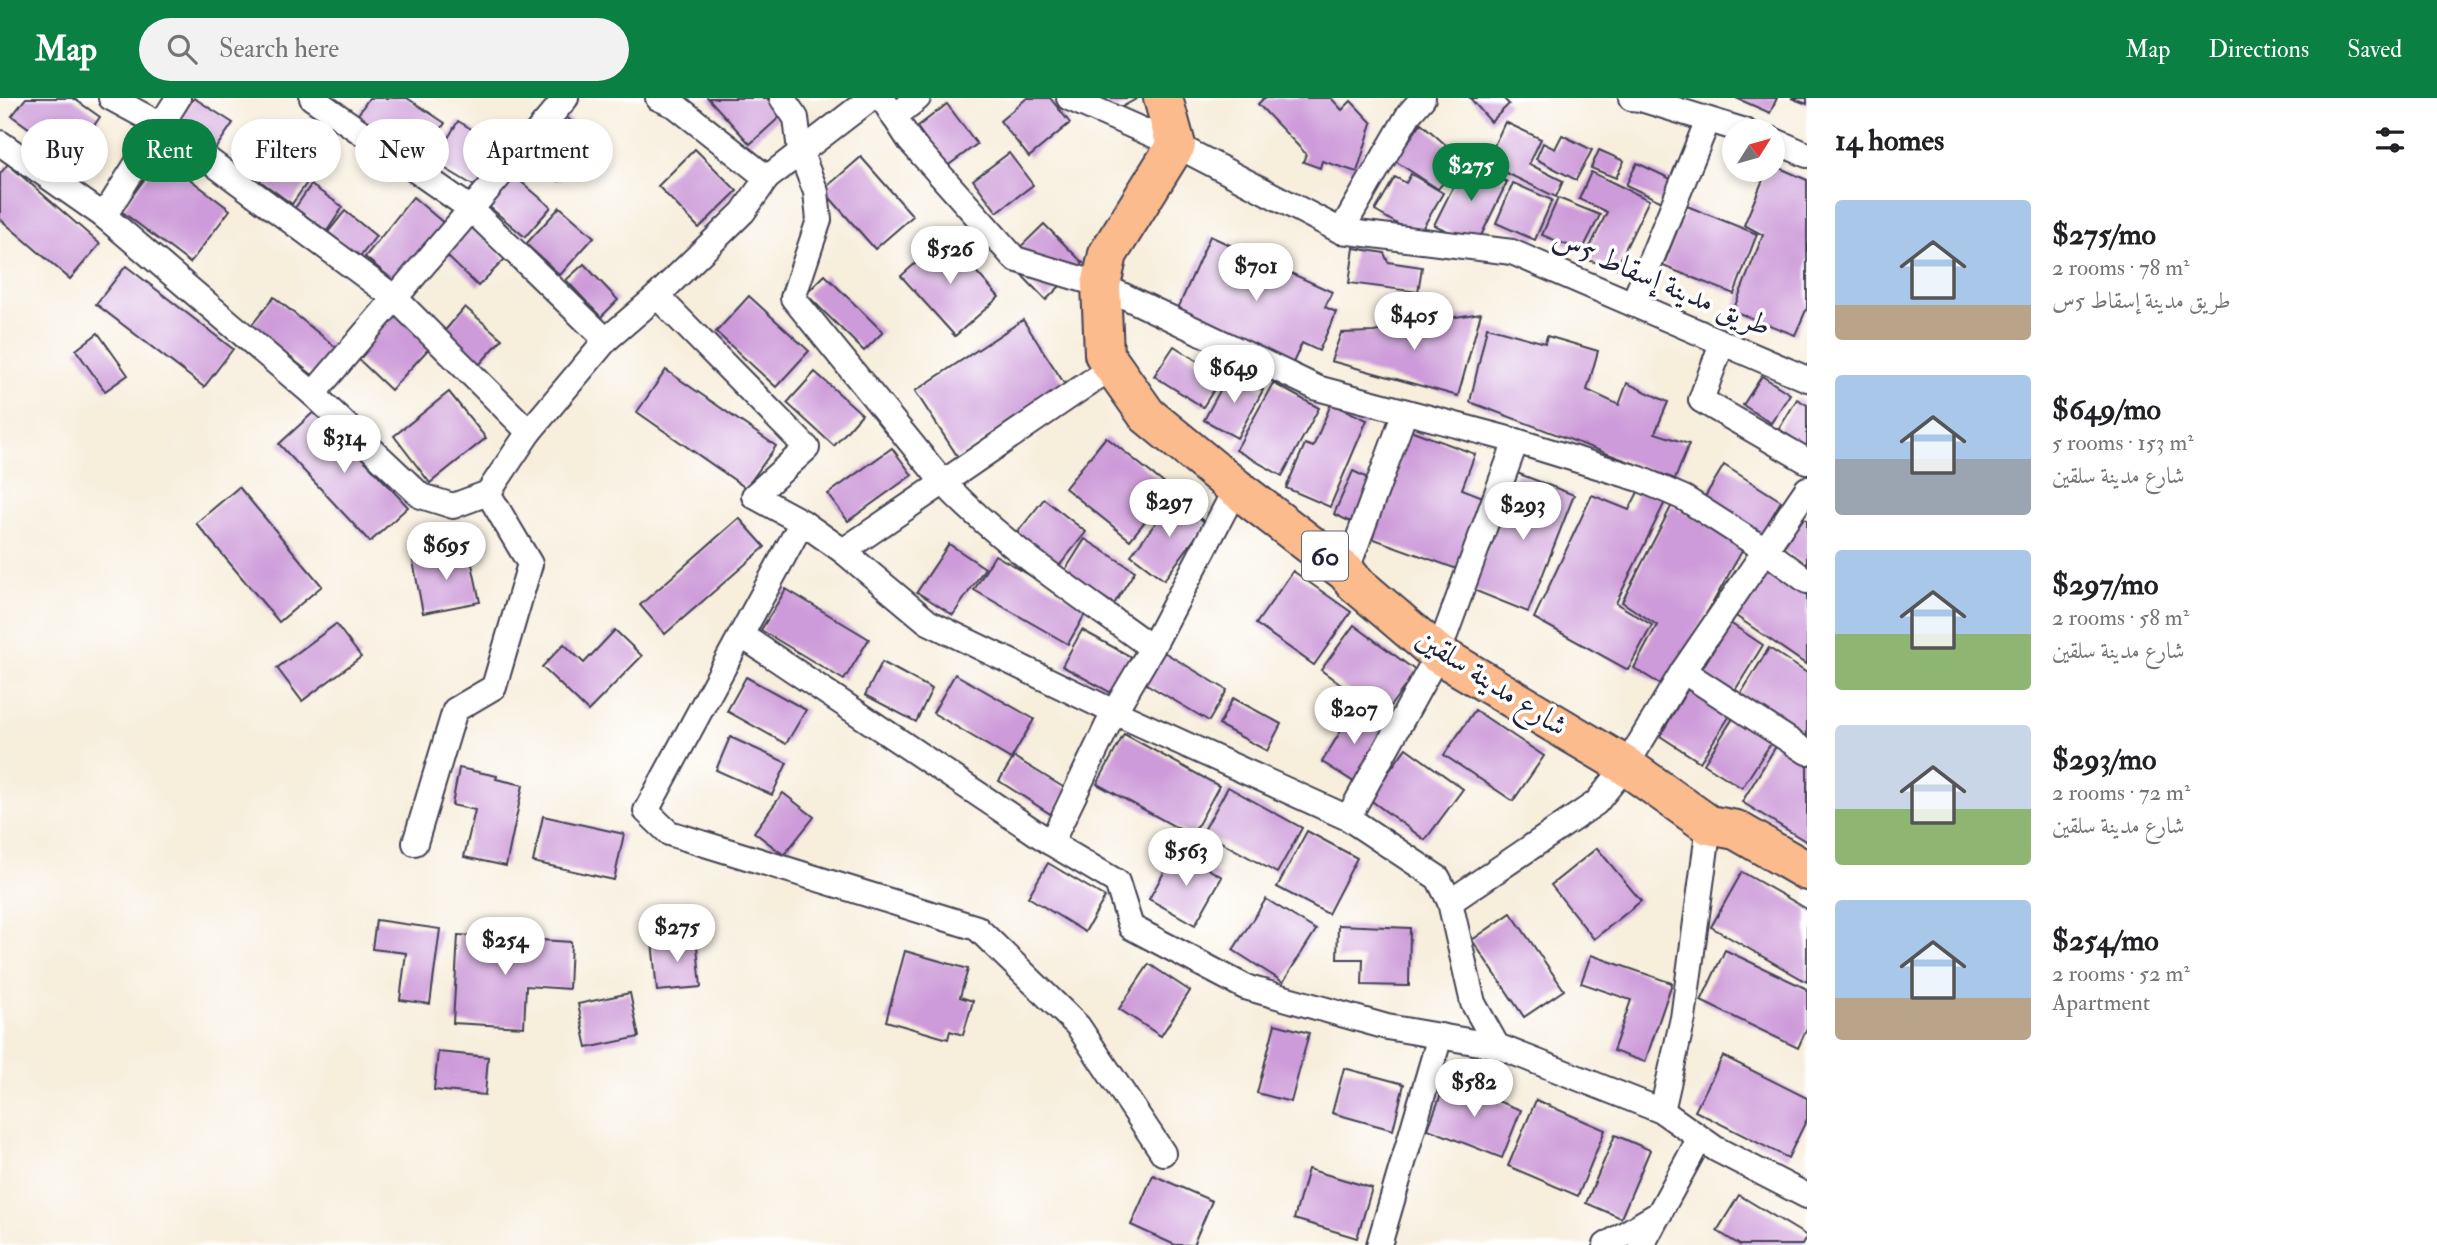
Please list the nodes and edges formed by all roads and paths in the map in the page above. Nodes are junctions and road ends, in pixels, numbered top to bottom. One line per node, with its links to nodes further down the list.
1 (111, 98): 14 (street)
2 (178, 98): 15 (street)
3 (312, 98): 26 (street)
4 (566, 98): 26 (street)
5 (658, 98): 24 (street)
6 (782, 98): 21 (street)
7 (871, 98): 21 (street)
8 (918, 98): 13 (street)
9 (1069, 98): 19 (street, طريق مدينة إسقاط 5س)
10 (1163, 98): 19 (main road)
11 (1631, 98): 16 (street)
12 (1410, 103): 28 (street)
13 (888, 108): 29 (street)
14 (150, 119)
15 (165, 119)
16 (1708, 120): 17 (street); 32 (street)
17 (1722, 124)
18 (0, 143): 27 (street)
19 (1176, 145): 28 (street, طريق مدينة إسقاط 5س); 29 (main road, شارع مدينة سلقين / 60)
20 (1785, 145): 22 (street)
21 (800, 151): 24 (street); 42 (street)
22 (1807, 155)
23 (217, 166): 31 (street)
24 (767, 177): 30 (street)
25 (125, 182): 27 (street)
26 (471, 209): 31 (street); 33 (street)
27 (104, 216): 37 (street)
28 (1341, 231): 32 (street, طريق مدينة إسقاط 5س)
29 (1101, 285): 35 (main road, شارع مدينة سلقين / 60); 38 (street)
30 (657, 296): 33 (street); 46 (street)
31 (395, 298): 37 (street); 39 (street)
32 (1633, 304): 34 (street, طريق مدينة إسقاط 5س)
33 (606, 340): 39 (street)
34 (1722, 342): 36 (street, طريق مدينة إسقاط 5س); 41 (street)
35 (1112, 367): 42 (street); 43 (main road, شارع مدينة سلقين / 60)
36 (1807, 379)
37 (313, 394): 45 (street)
38 (1405, 412): 40 (street); 49 (street)
39 (529, 432): 45 (street)
40 (1516, 441): 47 (street); 53 (street)
41 (1807, 461)
42 (942, 481): 48 (street); 52 (street)
43 (1236, 488): 49 (main road, شارع مدينة سلقين / 60); 52 (street)
44 (1807, 489): 47 (street)
45 (488, 493): 61 (street)
46 (802, 522): 48 (street); 51 (street)
47 (1765, 550): 50 (street); 54 (street)
48 (843, 551): 55 (street)
49 (1346, 572): 53 (main road, شارع مدينة سلقين / 60)
50 (1807, 581)
51 (741, 635): 60 (street); 68 (street)
52 (1152, 648): 55 (street)
53 (1438, 654): 57 (main road, شارع مدينة سلقين / 60); 58 (street)
54 (1683, 671): 56 (street); 57 (street)
55 (1114, 712): 58 (street); 60 (street)
56 (1807, 752)
57 (1626, 766): 59 (main road, شارع مدينة سلقين / 60); 63 (street)
58 (1348, 818): 63 (street)
59 (1709, 825): 62 (main road, شارع مدينة سلقين / 60); 66 (street)
60 (1051, 842): 64 (street)
61 (415, 843)
62 (1807, 871)
63 (1450, 902): 65 (street)
64 (1440, 1036): 65 (street); 71 (street)
65 (1497, 1046): 66 (street)
66 (1662, 1111): 67 (street)
67 (1700, 1138): 69 (street); 70 (street)
68 (1164, 1153)
69 (1807, 1196)
70 (1660, 1212): 72 (street); 73 (street)
71 (1379, 1245)
72 (1606, 1245)
73 (1642, 1245)

